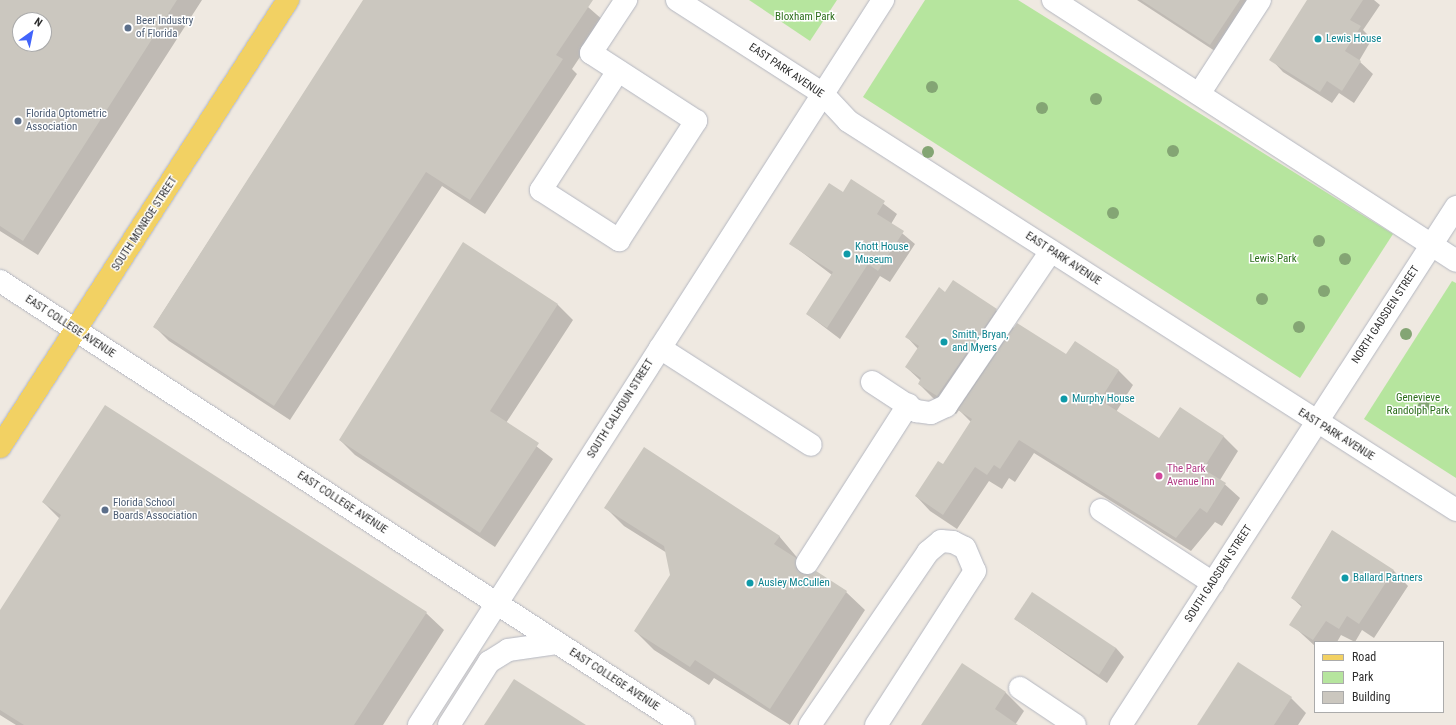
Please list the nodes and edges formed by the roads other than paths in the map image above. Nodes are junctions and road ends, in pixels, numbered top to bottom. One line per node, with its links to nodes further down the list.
1 (288, 0): 16 (main road, SOUTH MONROE STREET)
2 (626, 0): 8 (street)
3 (677, 0): 9 (street, EAST PARK AVENUE)
4 (883, 0): 9 (street, SOUTH CALHOUN STREET)
5 (1053, 0): 7 (street)
6 (1260, 0): 10 (street)
7 (1082, 8): 10 (street)
8 (618, 72): 8 (street)
9 (822, 93): 13 (street, EAST PARK AVENUE); 17 (street, SOUTH CALHOUN STREET)
10 (1198, 94): 12 (street)
11 (1456, 207): 12 (street, NORTH GADSDEN STREET)
12 (1432, 245): 14 (street); 20 (street, NORTH GADSDEN STREET)
13 (1051, 252): 19 (street); 20 (street, EAST PARK AVENUE)
14 (1456, 261)
15 (0, 281): 16 (street, EAST COLLEGE AVENUE)
16 (76, 331): 22 (main road, SOUTH MONROE STREET); 27 (street, EAST COLLEGE AVENUE)
17 (660, 348): 21 (street); 27 (street, SOUTH CALHOUN STREET)
18 (872, 382): 19 (street)
19 (908, 405): 25 (street)
20 (1316, 423): 24 (street, EAST PARK AVENUE); 26 (street, SOUTH GADSDEN STREET)
21 (810, 445)
22 (0, 447)
23 (1101, 510): 26 (street)
24 (1456, 510)
25 (807, 562)
26 (1213, 583): 36 (street, SOUTH GADSDEN STREET)
27 (497, 604): 28 (street, EAST COLLEGE AVENUE); 31 (street, SOUTH CALHOUN STREET)
28 (557, 643): 32 (street); 33 (street, EAST COLLEGE AVENUE)
29 (1020, 688): 30 (street)
30 (1061, 721)
31 (419, 725)
32 (449, 725)
33 (684, 725)
34 (810, 725): 35 (street)
35 (876, 725)
36 (1121, 725)

